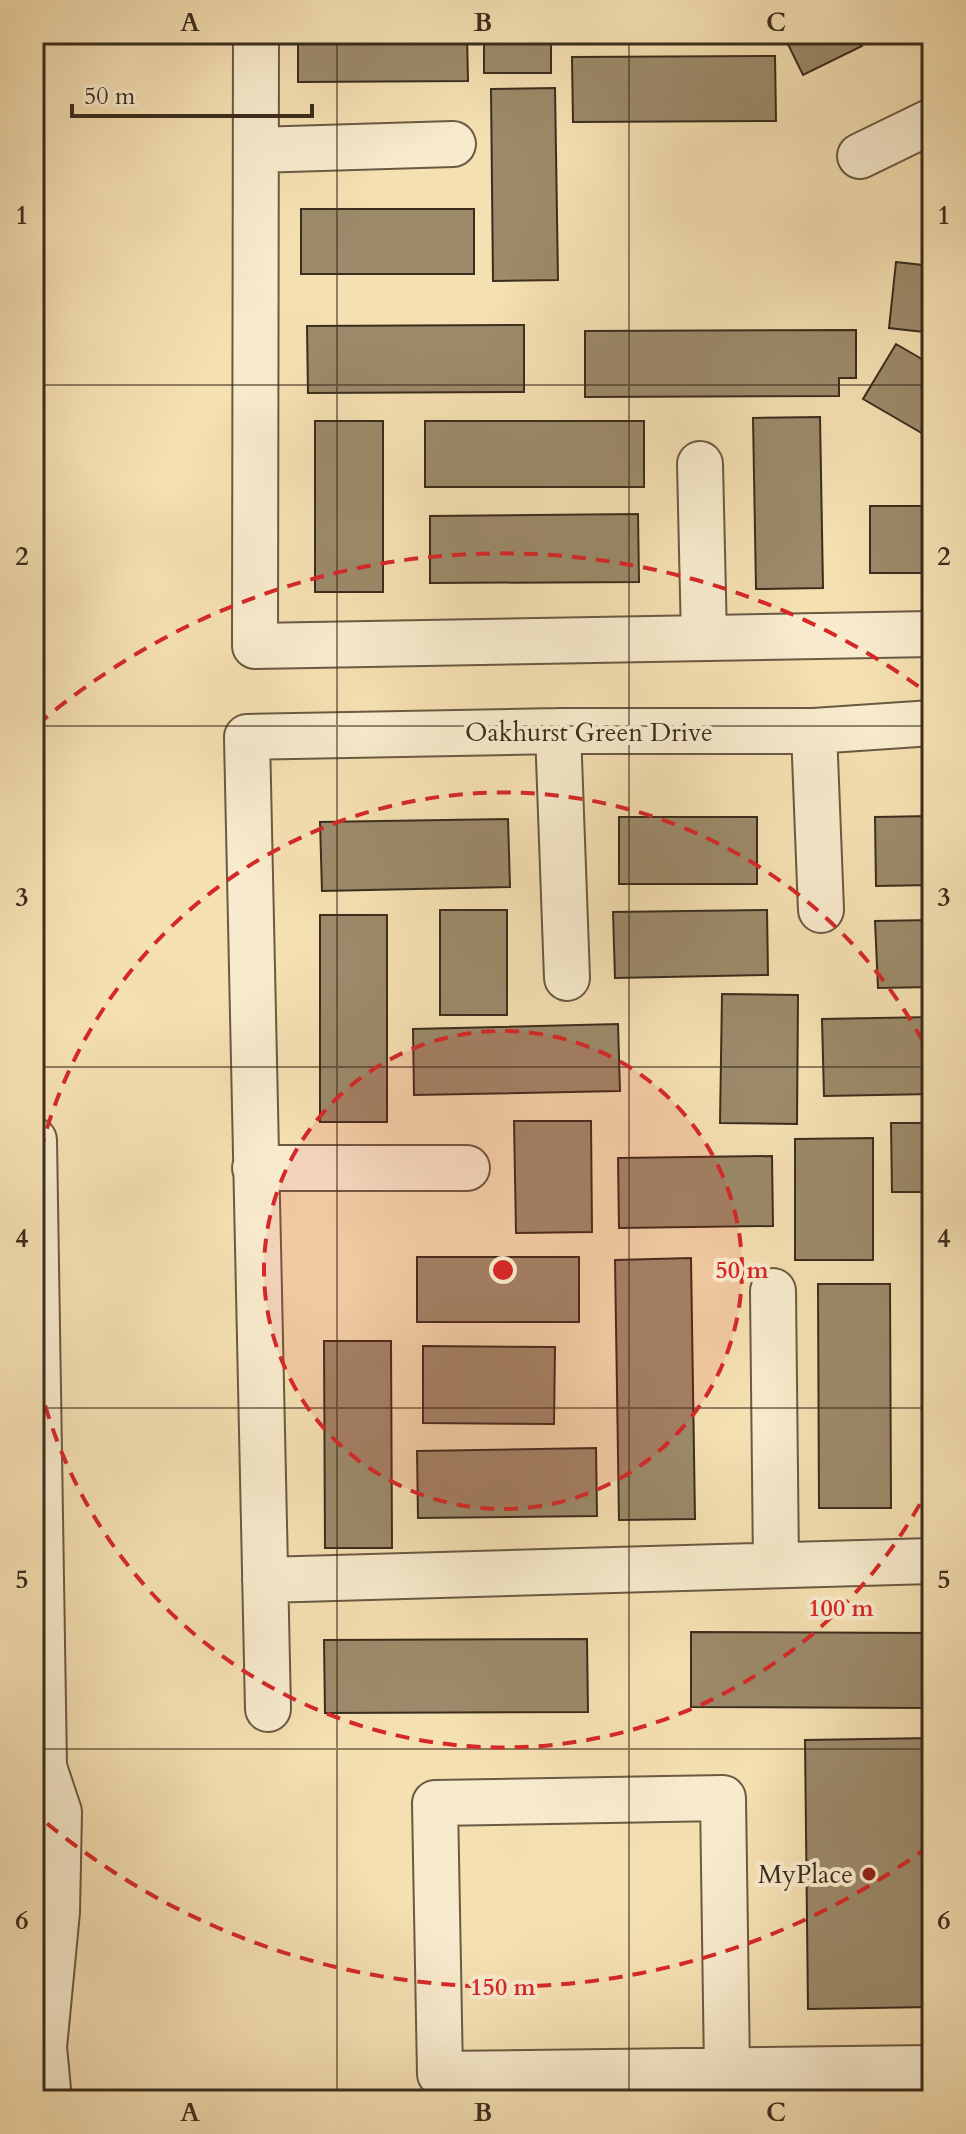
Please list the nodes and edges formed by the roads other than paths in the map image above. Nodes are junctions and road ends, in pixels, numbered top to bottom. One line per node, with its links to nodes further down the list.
1 (256, 34): 4 (street)
2 (932, 121): 5 (street)
3 (453, 144): 4 (street)
4 (256, 150): 8 (street)
5 (860, 156)
6 (700, 464): 8 (street)
7 (932, 634): 8 (street)
8 (704, 638)
9 (932, 723): 11 (street, Oakhurst Green Drive)
10 (558, 731): 11 (street, Oakhurst Green Drive); 13 (street); 15 (street, Oakhurst Green Drive)
11 (814, 731): 12 (street)
12 (821, 910)
13 (567, 978)
14 (34, 1140): 24 (street)
15 (255, 1168): 16 (street); 20 (street)
16 (467, 1168)
17 (773, 1291): 19 (street)
18 (932, 1561): 19 (street)
19 (776, 1565): 20 (street)
20 (265, 1580): 21 (street)
21 (268, 1709)
22 (932, 2068): 23 (street)
23 (727, 2070): 23 (street)
24 (49, 2100)

